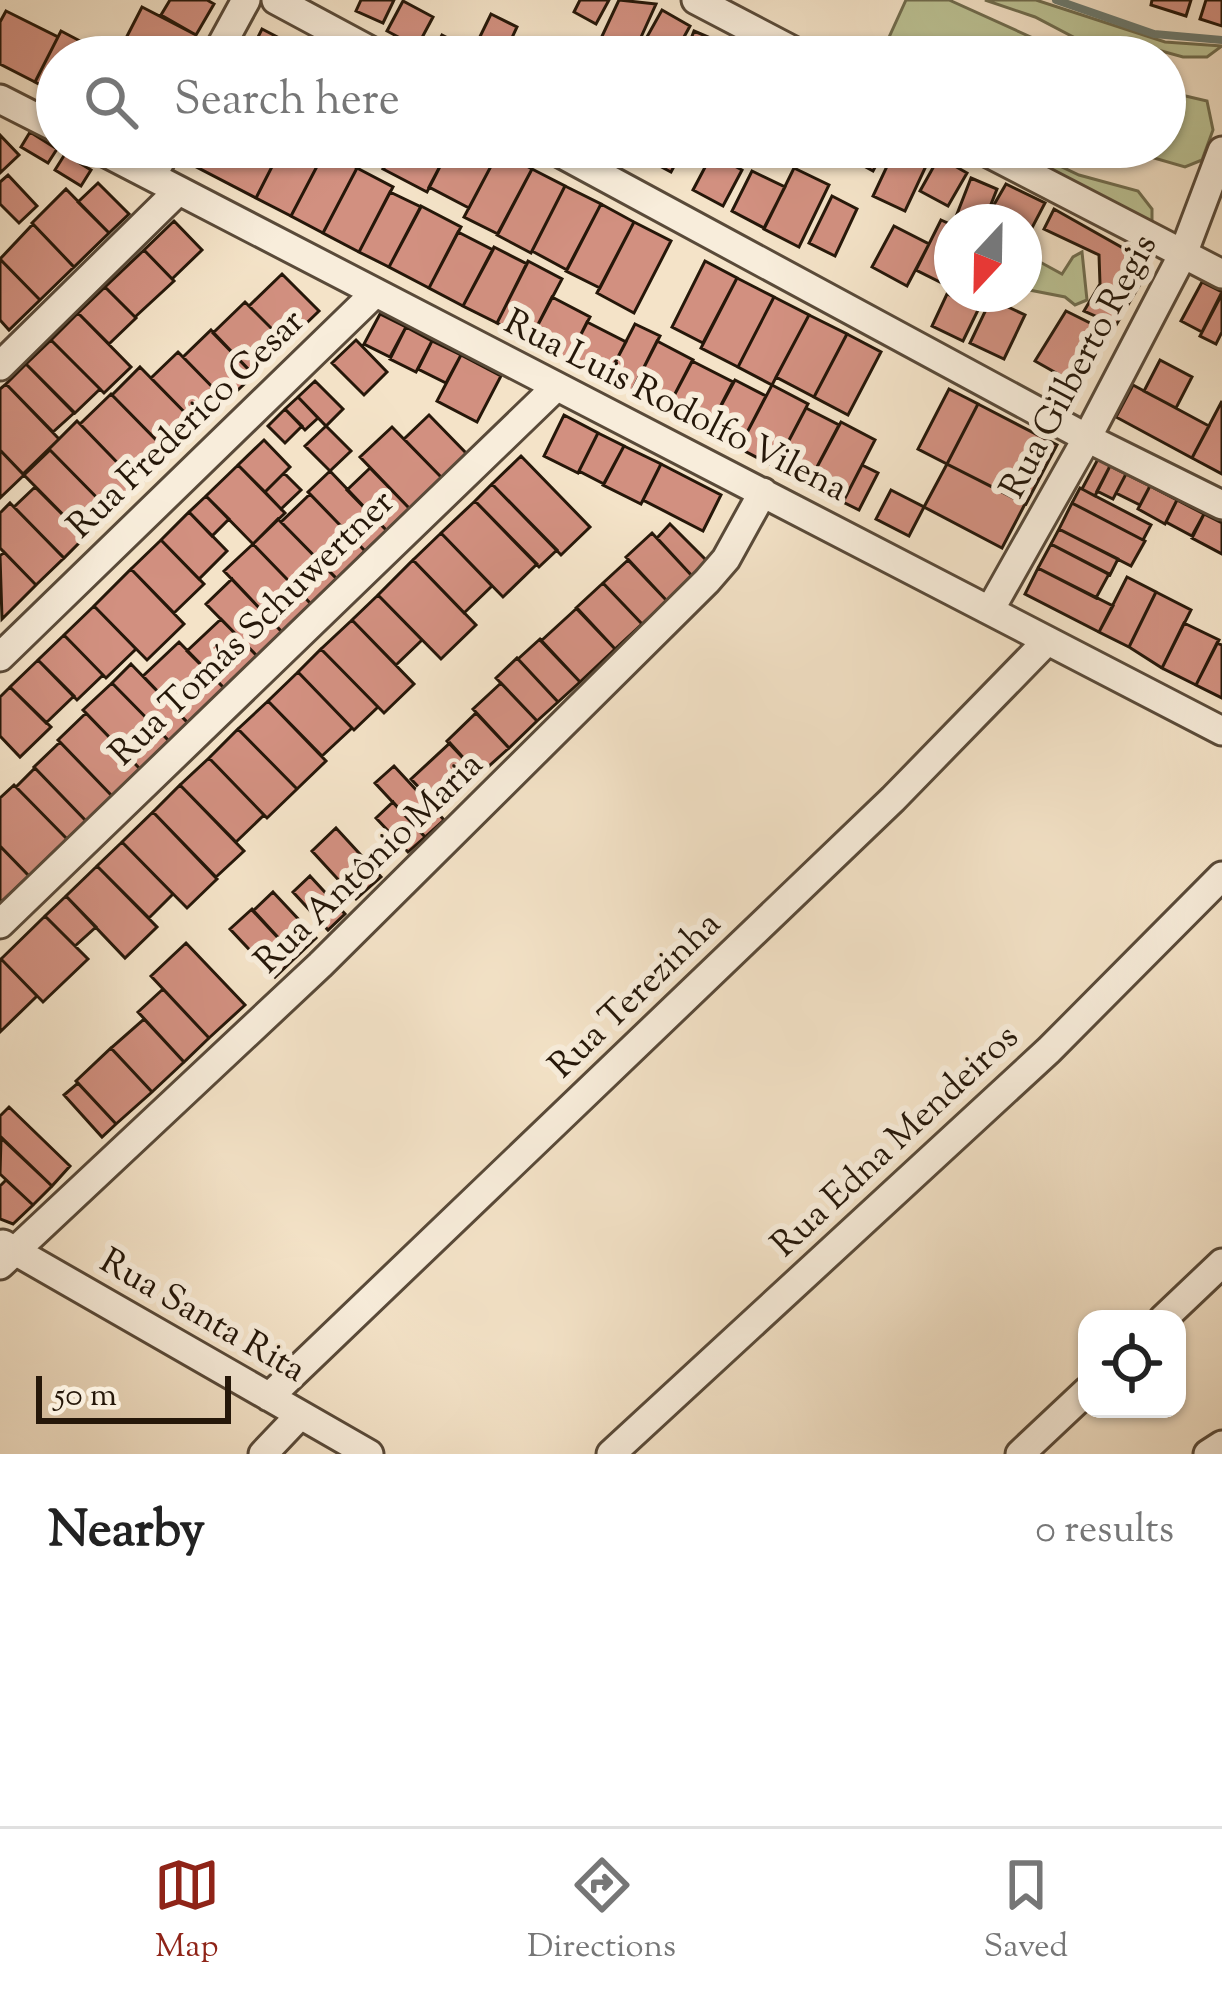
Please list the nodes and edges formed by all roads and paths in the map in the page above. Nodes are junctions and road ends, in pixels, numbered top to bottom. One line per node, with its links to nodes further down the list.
1 (245, 0): 4 (street)
2 (276, 0): 5 (street)
3 (696, 0): 6 (street)
4 (226, 36)
5 (343, 36)
6 (765, 36)
7 (0, 99): 8 (street)
8 (36, 117)
9 (1222, 151): 16 (street, Rua Gilberto Regis)
10 (136, 168): 14 (street, Rua Luis Rodolfo Vilena)
11 (156, 168): 14 (street)
12 (587, 168): 21 (street)
13 (1017, 168): 16 (street)
14 (152, 176): 15 (street, Rua Luis Rodolfo Vilena)
15 (177, 192): 18 (street, Rua Luis Rodolfo Vilena); 19 (street)
16 (1183, 254): 17 (street); 21 (street, Rua Gilberto Regis)
17 (1222, 274)
18 (374, 294): 20 (street, Rua Luis Rodolfo Vilena); 26 (street, Rua Frederico Cesar)
19 (0, 366)
20 (556, 387): 22 (street, Rua Luis Rodolfo Vilena); 29 (street, Rua Tomás Schuwertner)
21 (1087, 438): 23 (street); 24 (street, Rua Gilberto Regis)
22 (763, 492): 24 (street, Rua Luis Rodolfo Vilena); 30 (street, Rua Antônio Maria)
23 (1222, 505)
24 (990, 610): 25 (street, Rua Luis Rodolfo Vilena)
25 (1047, 641): 27 (street, Rua Luis Rodolfo Vilena); 33 (street, Rua Terezinha)
26 (0, 657)
27 (1222, 731)
28 (1222, 876): 39 (street, Rua Edna Mendeiros)
29 (0, 924)
30 (5, 1252): 33 (street, Rua Santa Rita)
31 (1222, 1263): 32 (street)
32 (1172, 1310)
33 (269, 1397): 35 (street, Rua Santa Rita)
34 (1078, 1399): 40 (street)
35 (300, 1414): 37 (street); 38 (street, Rua Santa Rita)
36 (1222, 1445): 41 (street)
37 (263, 1454)
38 (369, 1454)
39 (611, 1454)
40 (1020, 1454)
41 (1208, 1454)

